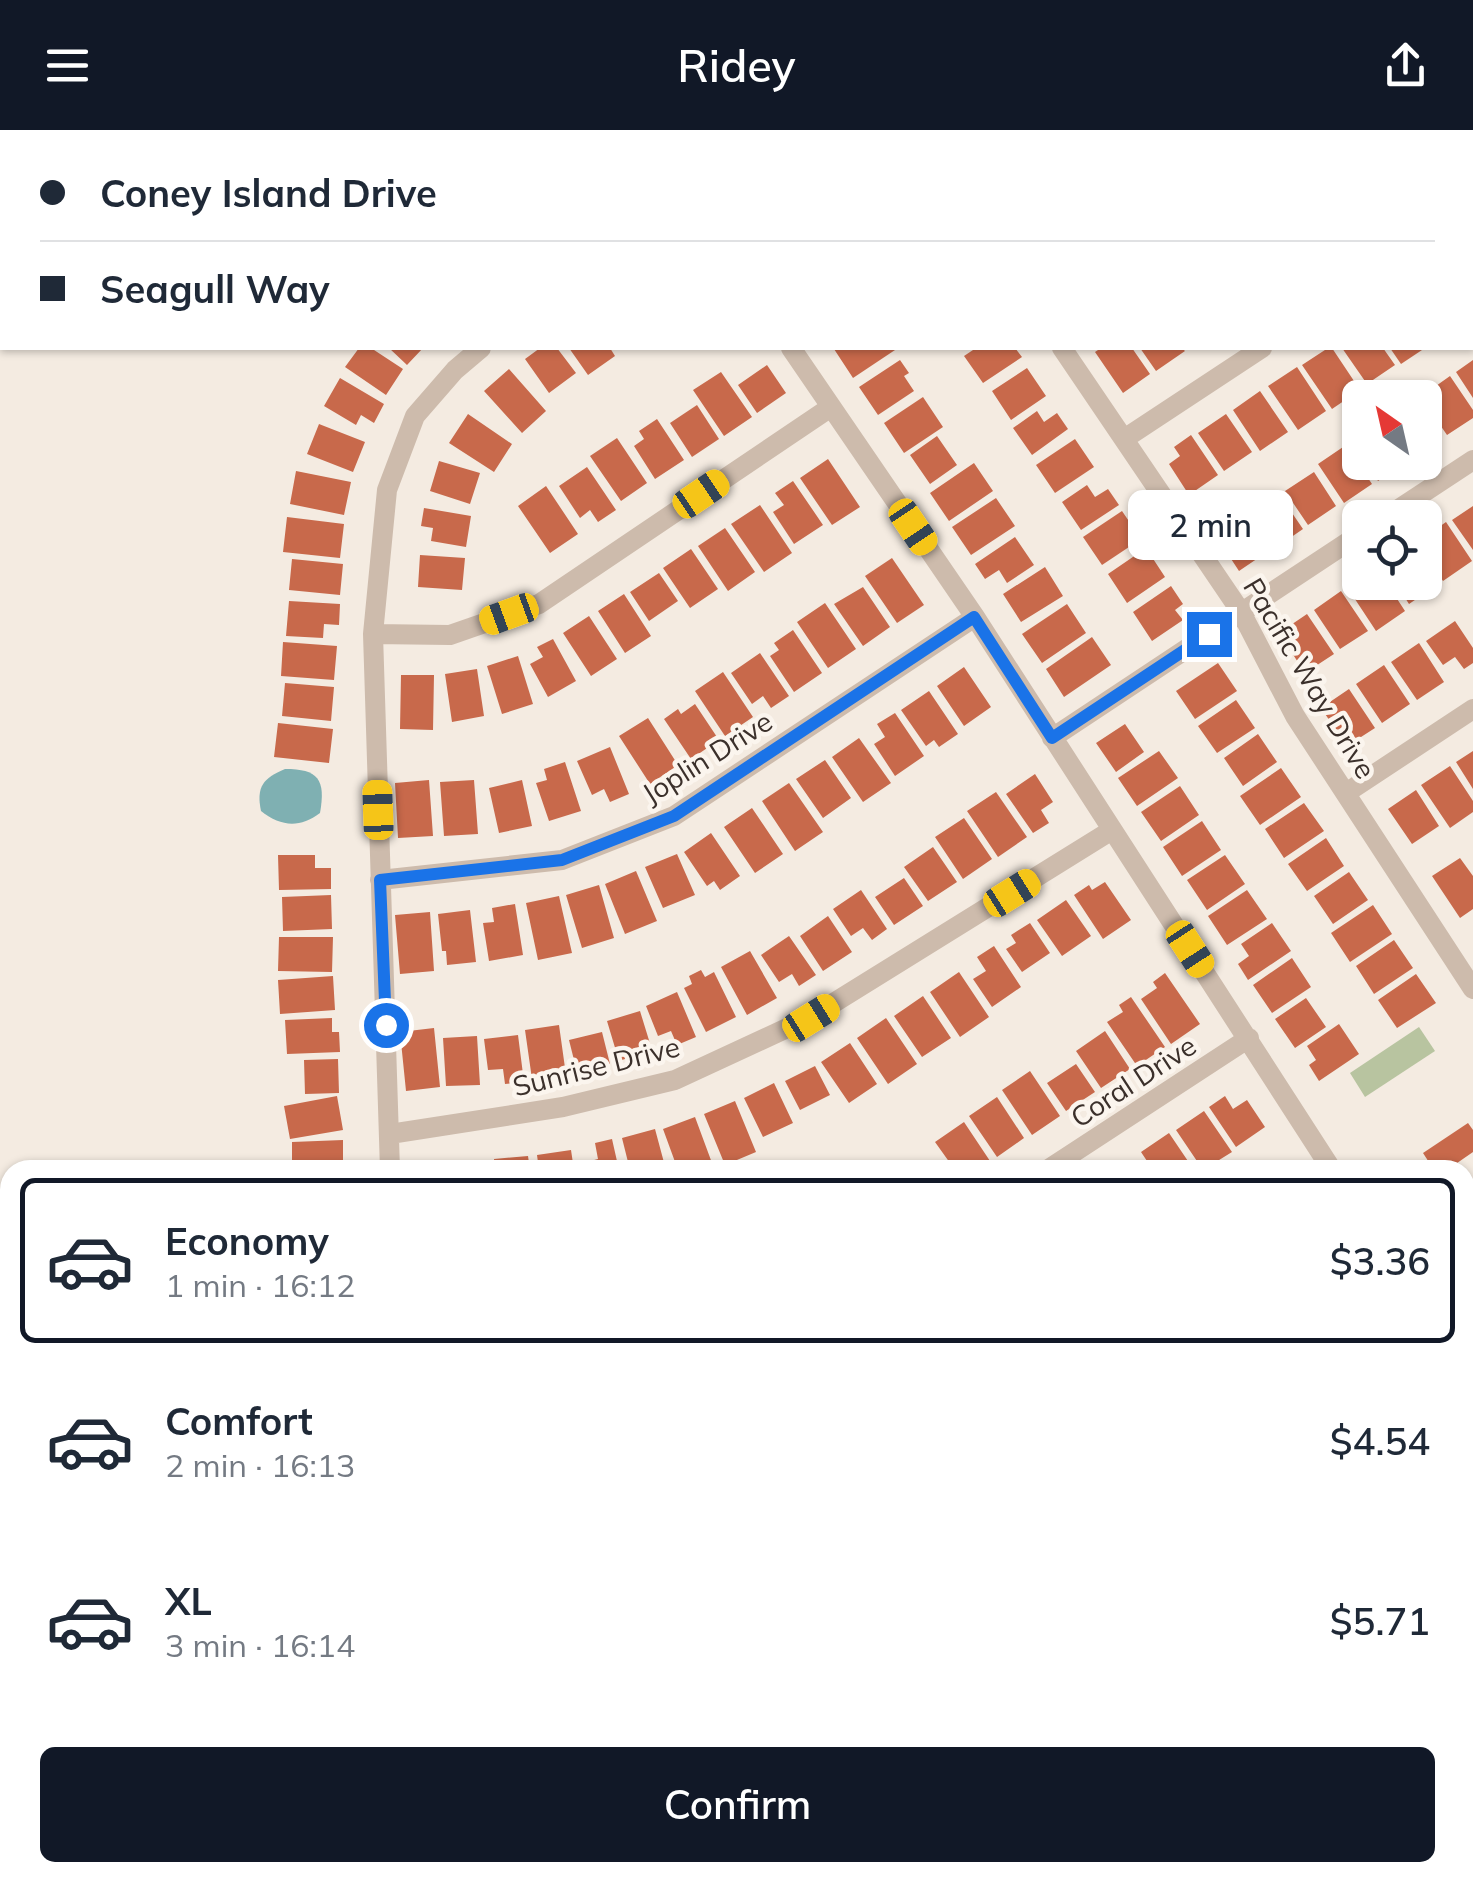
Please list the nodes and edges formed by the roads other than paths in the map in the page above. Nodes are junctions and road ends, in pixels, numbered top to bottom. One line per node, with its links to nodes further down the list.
1 (479, 350): 12 (street)
2 (792, 350): 5 (street)
3 (1063, 350): 6 (street, Pacific Way Drive)
4 (1259, 350): 6 (street)
5 (831, 407): 11 (street); 12 (street)
6 (1124, 439): 10 (street, Pacific Way Drive)
7 (1473, 460): 8 (street)
8 (1412, 500)
9 (1342, 546): 10 (street)
10 (1240, 612): 14 (street); 15 (street, Pacific Way Drive)
11 (974, 617): 14 (street); 17 (street, Joplin Drive)
12 (374, 634): 17 (street)
13 (1473, 709): 15 (street)
14 (1052, 738): 16 (street)
15 (1346, 793): 18 (street, Pacific Way Drive)
16 (1112, 830): 20 (street); 21 (street, Sunrise Drive)
17 (380, 880): 21 (street)
18 (1465, 958): 19 (street, Pacific Way Drive)
19 (1473, 989)
20 (1248, 1038): 23 (street, Coral Drive); 24 (street)
21 (390, 1134): 22 (street)
22 (390, 1160)
23 (1062, 1160)
24 (1326, 1160)

